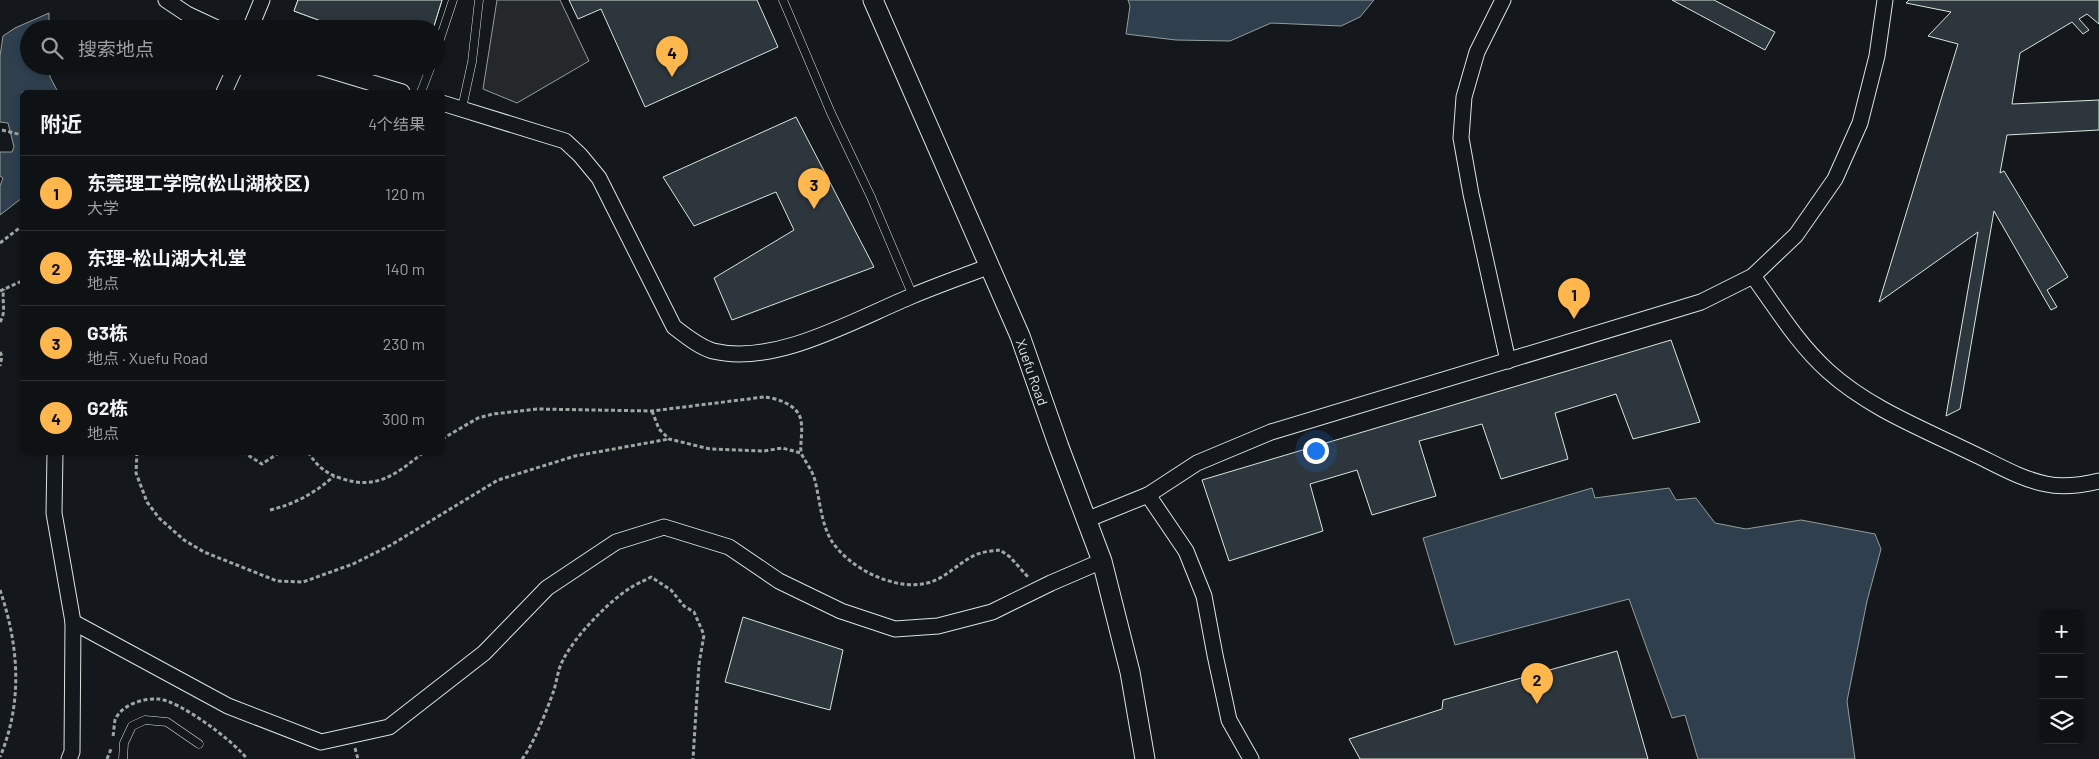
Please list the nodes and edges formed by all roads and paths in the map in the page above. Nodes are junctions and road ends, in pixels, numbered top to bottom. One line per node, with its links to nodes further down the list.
1 (166, 0): 9 (street)
2 (262, 0): 10 (street)
3 (453, 0): 11 (lane)
4 (480, 0): 19 (lane)
5 (783, 0): 29 (lane)
6 (873, 0): 24 (street, Xuefu Road)
7 (1503, 0): 32 (street)
8 (1886, 0): 25 (street)
9 (199, 20)
10 (254, 20)
11 (445, 24)
12 (232, 75): 15 (street)
13 (346, 75): 16 (street)
14 (428, 75): 17 (lane)
15 (225, 90)
16 (395, 90)
17 (422, 90)
18 (445, 104): 19 (street)
19 (462, 108): 29 (street)
20 (2, 130): 21 (path)
21 (20, 134)
22 (20, 228): 23 (path)
23 (0, 243)
24 (990, 266): 29 (street); 48 (street, Xuefu Road)
25 (1752, 276): 32 (street); 45 (street)
26 (20, 282): 27 (path)
27 (4, 289): 28 (path); 30 (path)
28 (0, 291)
29 (913, 296)
30 (0, 322)
31 (0, 352): 33 (path)
32 (1508, 361): 46 (street)
33 (0, 366)
34 (652, 411): 35 (path); 36 (path); 37 (path)
35 (445, 437)
36 (669, 439): 37 (path); 39 (path)
37 (801, 453): 50 (path)
38 (55, 455): 52 (street)
39 (136, 455)
40 (248, 455): 41 (path)
41 (276, 455)
42 (310, 455): 44 (path)
43 (420, 455): 44 (path)
44 (334, 476): 47 (path)
45 (2099, 481)
46 (1148, 495): 48 (street); 60 (street)
47 (270, 510)
48 (1086, 520): 49 (street, Xuefu Road)
49 (1102, 561): 50 (street); 59 (street, Xuefu Road)
50 (1039, 589): 52 (street)
51 (0, 590): 54 (path)
52 (73, 622): 55 (street)
53 (199, 744): 56 (lane)
54 (0, 758)
55 (69, 759)
56 (123, 759)
57 (522, 759): 58 (path)
58 (693, 759)
59 (1145, 759)
60 (1252, 759)

